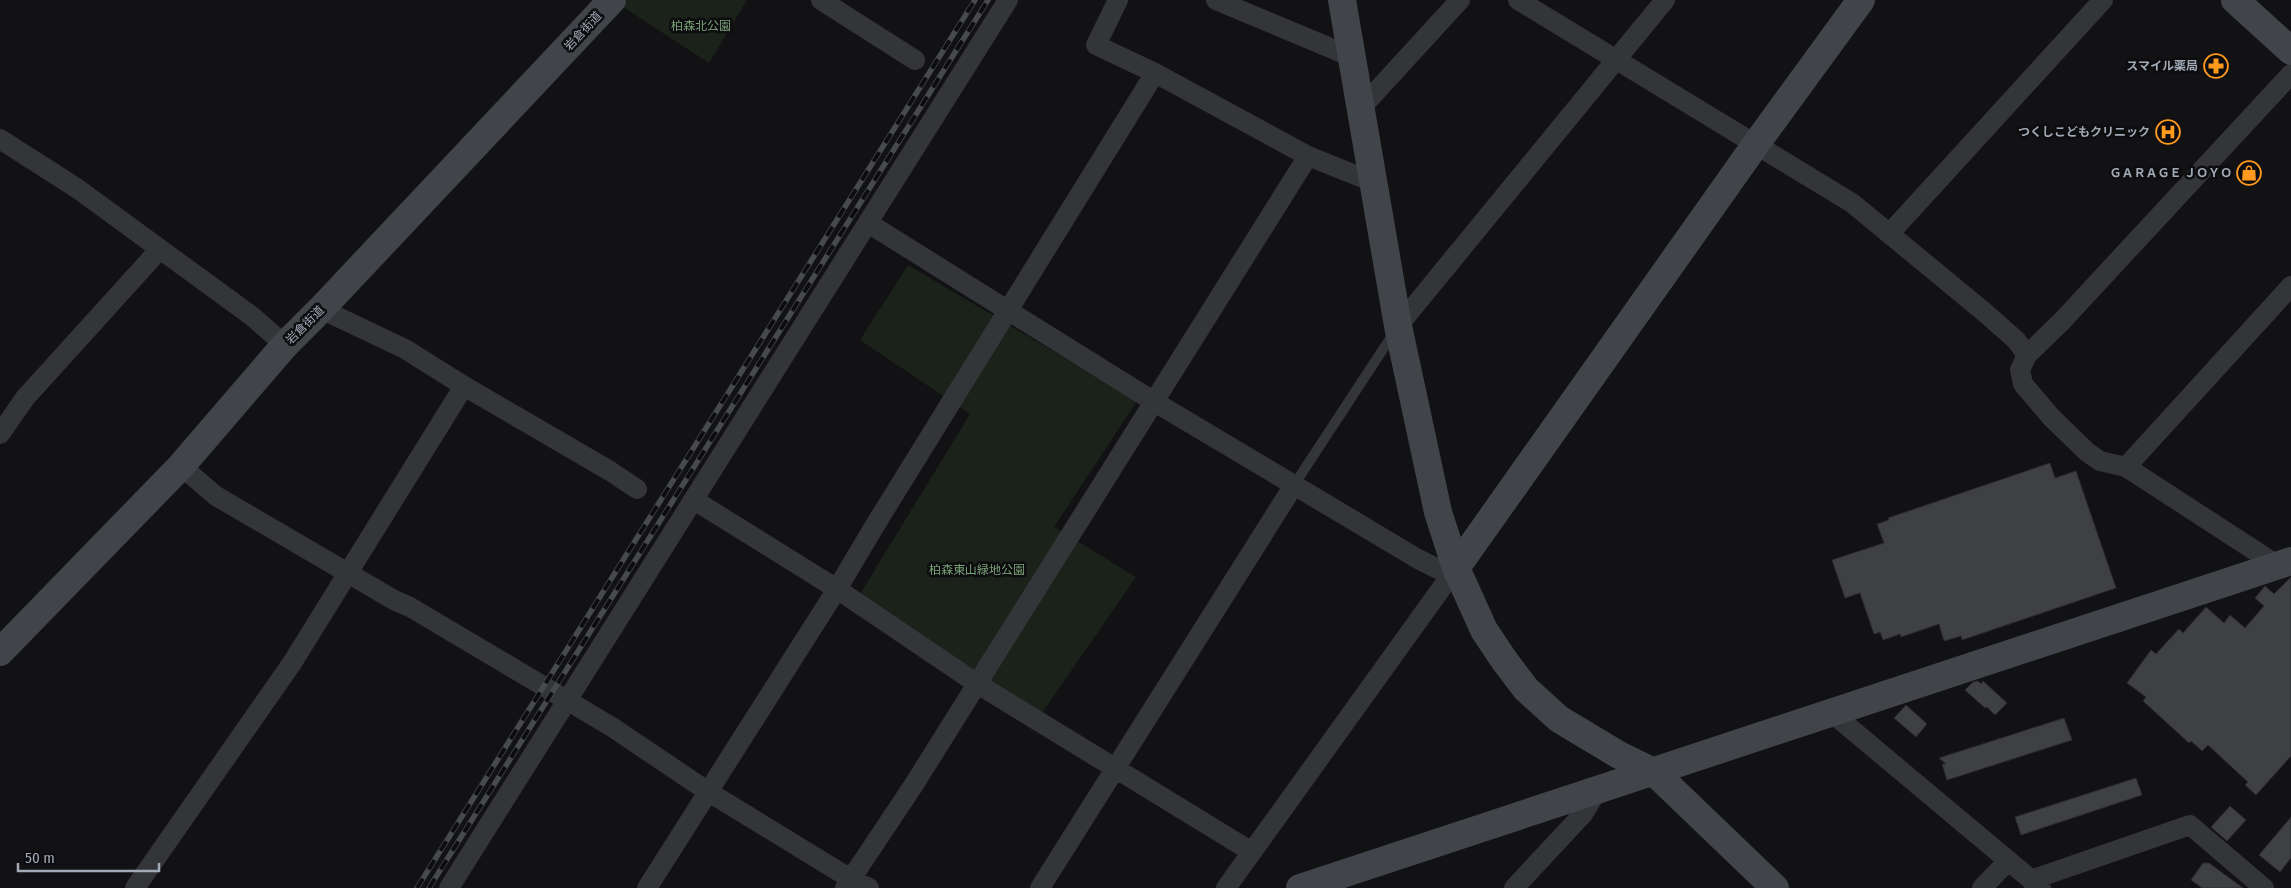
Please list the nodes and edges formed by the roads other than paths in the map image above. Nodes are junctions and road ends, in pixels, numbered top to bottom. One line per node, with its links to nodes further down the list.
1 (612, 0): 28 (street, 岩倉街道)
2 (822, 0): 16 (street)
3 (1008, 0): 24 (street)
4 (1118, 0): 17 (street)
5 (1216, 0): 14 (street)
6 (1342, 0): 14 (street)
7 (1460, 0): 19 (street)
8 (1518, 0): 15 (street)
9 (1665, 0): 15 (street)
10 (1861, 0): 21 (street)
11 (2103, 0): 25 (street)
12 (2235, 0): 13 (street)
13 (2291, 52)
14 (1352, 57): 19 (street)
15 (1616, 59): 21 (street); 30 (street)
16 (914, 60)
17 (1155, 73): 22 (street); 29 (street)
18 (2291, 74): 32 (street)
19 (1361, 108): 23 (street)
20 (0, 140): 26 (street)
21 (1756, 144): 25 (street); 42 (street)
22 (1308, 156): 23 (street); 34 (street)
23 (1374, 182): 30 (street)
24 (868, 223): 29 (street); 40 (street)
25 (1890, 233): 32 (street)
26 (160, 249): 31 (street); 35 (street)
27 (2291, 286): 37 (street)
28 (322, 309): 31 (street, 岩倉街道); 33 (street)
29 (1009, 309): 34 (street); 44 (street)
30 (1398, 326): 38 (lane); 42 (street)
31 (285, 345): 36 (street, 岩倉街道)
32 (2027, 355): 37 (street)
33 (464, 386): 39 (street); 43 (street)
34 (1153, 401): 38 (street); 46 (street)
35 (0, 434)
36 (181, 466): 43 (street); 45 (street, 岩倉街道)
37 (2126, 467): 41 (street)
38 (1294, 485): 42 (street); 49 (street)
39 (636, 489)
40 (694, 500): 44 (street); 47 (street)
41 (2284, 563): 48 (street)
42 (1456, 568): 50 (street); 53 (street)
43 (349, 572): 47 (street); 58 (street)
44 (837, 589): 46 (street); 52 (street)
45 (0, 652)
46 (976, 683): 49 (street); 56 (street)
47 (566, 702): 52 (street); 59 (street)
48 (1832, 712): 50 (street); 54 (street)
49 (1115, 768): 53 (street); 62 (street)
50 (1654, 772): 51 (street); 55 (street)
51 (1598, 789): 64 (street); 65 (street)
52 (707, 791): 56 (street); 60 (street)
53 (1252, 852): 63 (street)
54 (2008, 861): 57 (street); 66 (street)
55 (1762, 883)
56 (848, 884): 61 (street)
57 (2036, 884): 67 (street)
58 (135, 888)
59 (449, 888)
60 (646, 888)
61 (870, 888)
62 (1040, 888)
63 (1226, 888)
64 (1300, 888)
65 (1514, 888)
66 (1982, 888)
67 (2264, 888)

